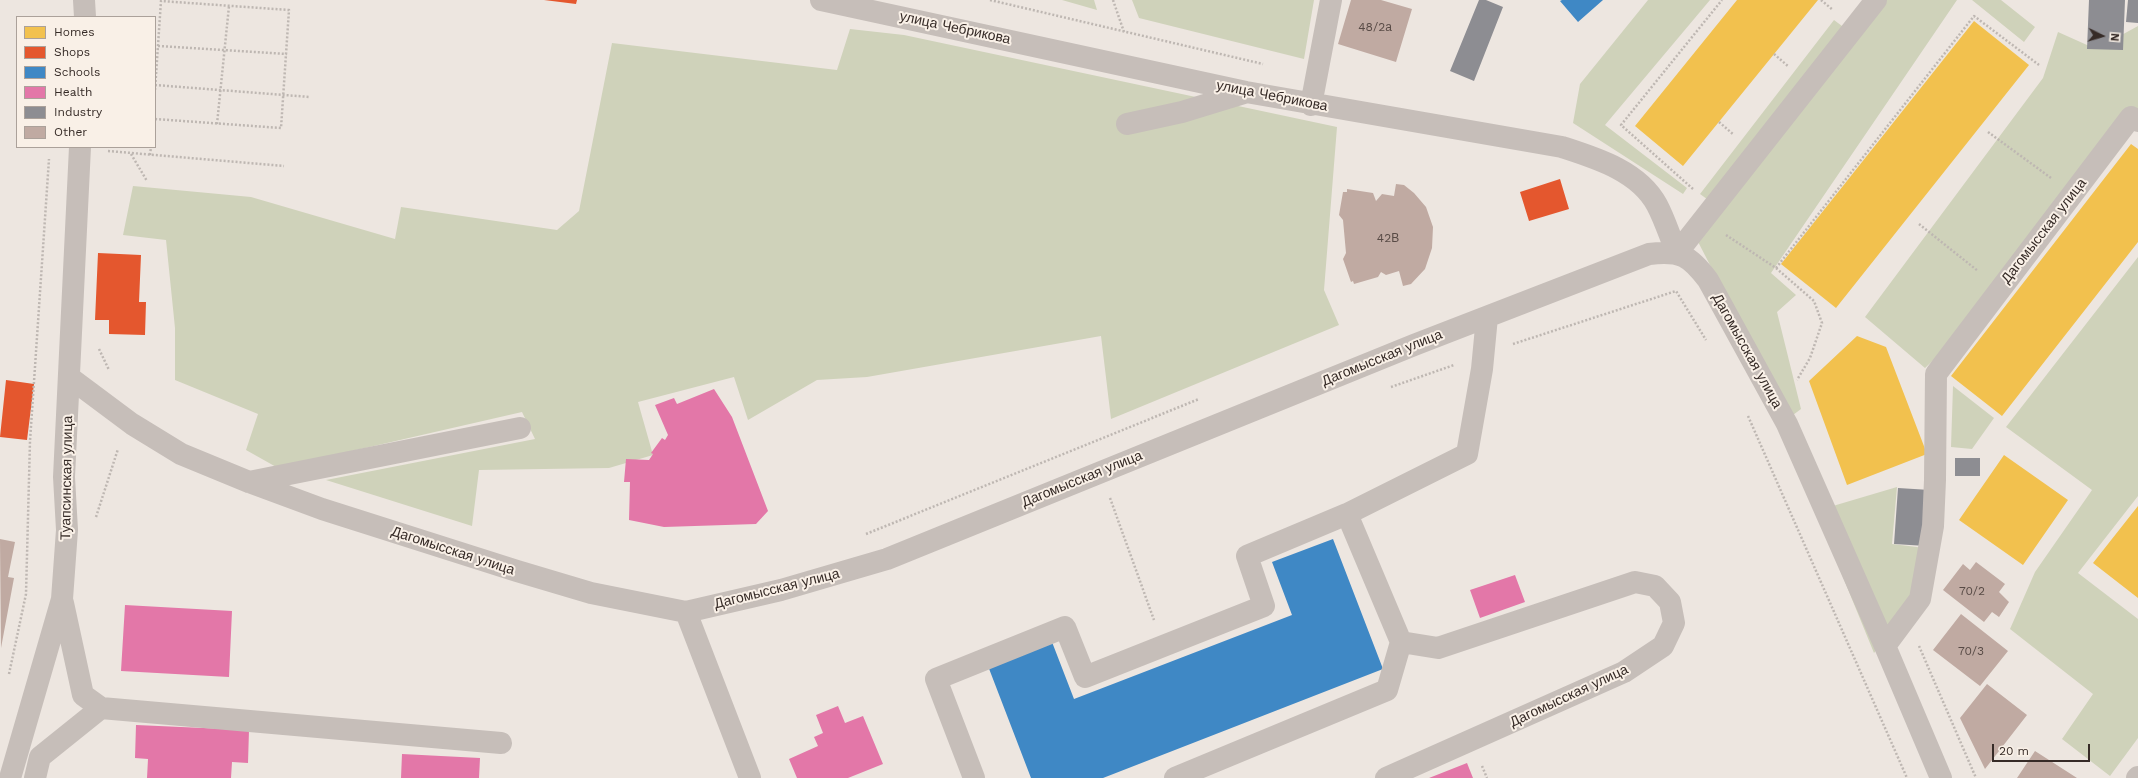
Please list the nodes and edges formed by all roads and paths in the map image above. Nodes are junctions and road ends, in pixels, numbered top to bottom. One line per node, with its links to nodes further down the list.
1 (84, 0): 10 (street)
2 (821, 0): 20 (street, улица Чебрикова)
3 (1113, 0): 11 (path)
4 (1331, 0): 23 (street)
5 (1722, 0): 39 (path)
6 (1876, 0): 41 (street)
7 (229, 6): 12 (path); 13 (path); 14 (path)
8 (1840, 6): 9 (path)
9 (1835, 12)
10 (85, 16)
11 (1124, 32)
12 (158, 46): 13 (path); 18 (path)
13 (224, 49): 14 (path); 19 (path)
14 (286, 54): 21 (path)
15 (1774, 54): 17 (path)
16 (2039, 65): 44 (path)
17 (1786, 74)
18 (156, 85): 19 (path)
19 (220, 89): 21 (path); 27 (path)
20 (1246, 92): 23 (street, улица Чебрикова); 28 (street)
21 (284, 94): 22 (path); 27 (path)
22 (310, 97)
23 (1311, 104): 43 (street, улица Чебрикова)
24 (156, 119): 27 (path)
25 (2138, 121): 40 (street, Дагомысская улица)
26 (1719, 122): 30 (path)
27 (217, 124)
28 (1127, 124)
29 (1988, 132): 40 (path)
30 (1736, 137)
31 (80, 148): 48 (street, Туапсинская улица)
32 (151, 148): 36 (path)
33 (101, 150): 34 (path)
34 (131, 153): 36 (path); 38 (path)
35 (49, 155): 60 (path)
36 (150, 155): 37 (path)
37 (284, 166)
38 (147, 181)
39 (1699, 184)
40 (2073, 194): 45 (street, Дагомысская улица)
41 (1704, 220): 43 (street); 44 (path)
42 (1919, 224): 45 (path)
43 (1677, 253): 46 (street, Дагомысская улица); 58 (street, Дагомысская улица)
44 (1776, 268): 47 (path)
45 (2000, 288): 58 (street, Дагомысская улица)
46 (1487, 317): 51 (street, Дагомысская улица); 53 (street)
47 (1810, 358)
48 (69, 377): 52 (street, Дагомысская улица); 55 (street, Туапсинская улица)
49 (1205, 397): 54 (path)
50 (520, 428): 52 (street)
51 (1100, 472): 56 (street, Дагомысская улица); 59 (path)
52 (248, 482): 56 (street, Дагомысская улица)
53 (1347, 514): 57 (street); 59 (street)
54 (860, 536)
55 (62, 599): 61 (street); 63 (street, Туапсинская улица)
56 (686, 612): 65 (street)
57 (1401, 642): 67 (street); 68 (street, Дагомысская улица)
58 (1885, 646): 69 (street, Дагомысская улица)
59 (1164, 647): 66 (street)
60 (8, 677)
61 (102, 708): 62 (street); 64 (street)
62 (502, 743)
63 (10, 778)
64 (35, 778)
65 (750, 778)
66 (974, 778)
67 (1175, 778)
68 (1386, 778)
69 (1940, 778)

